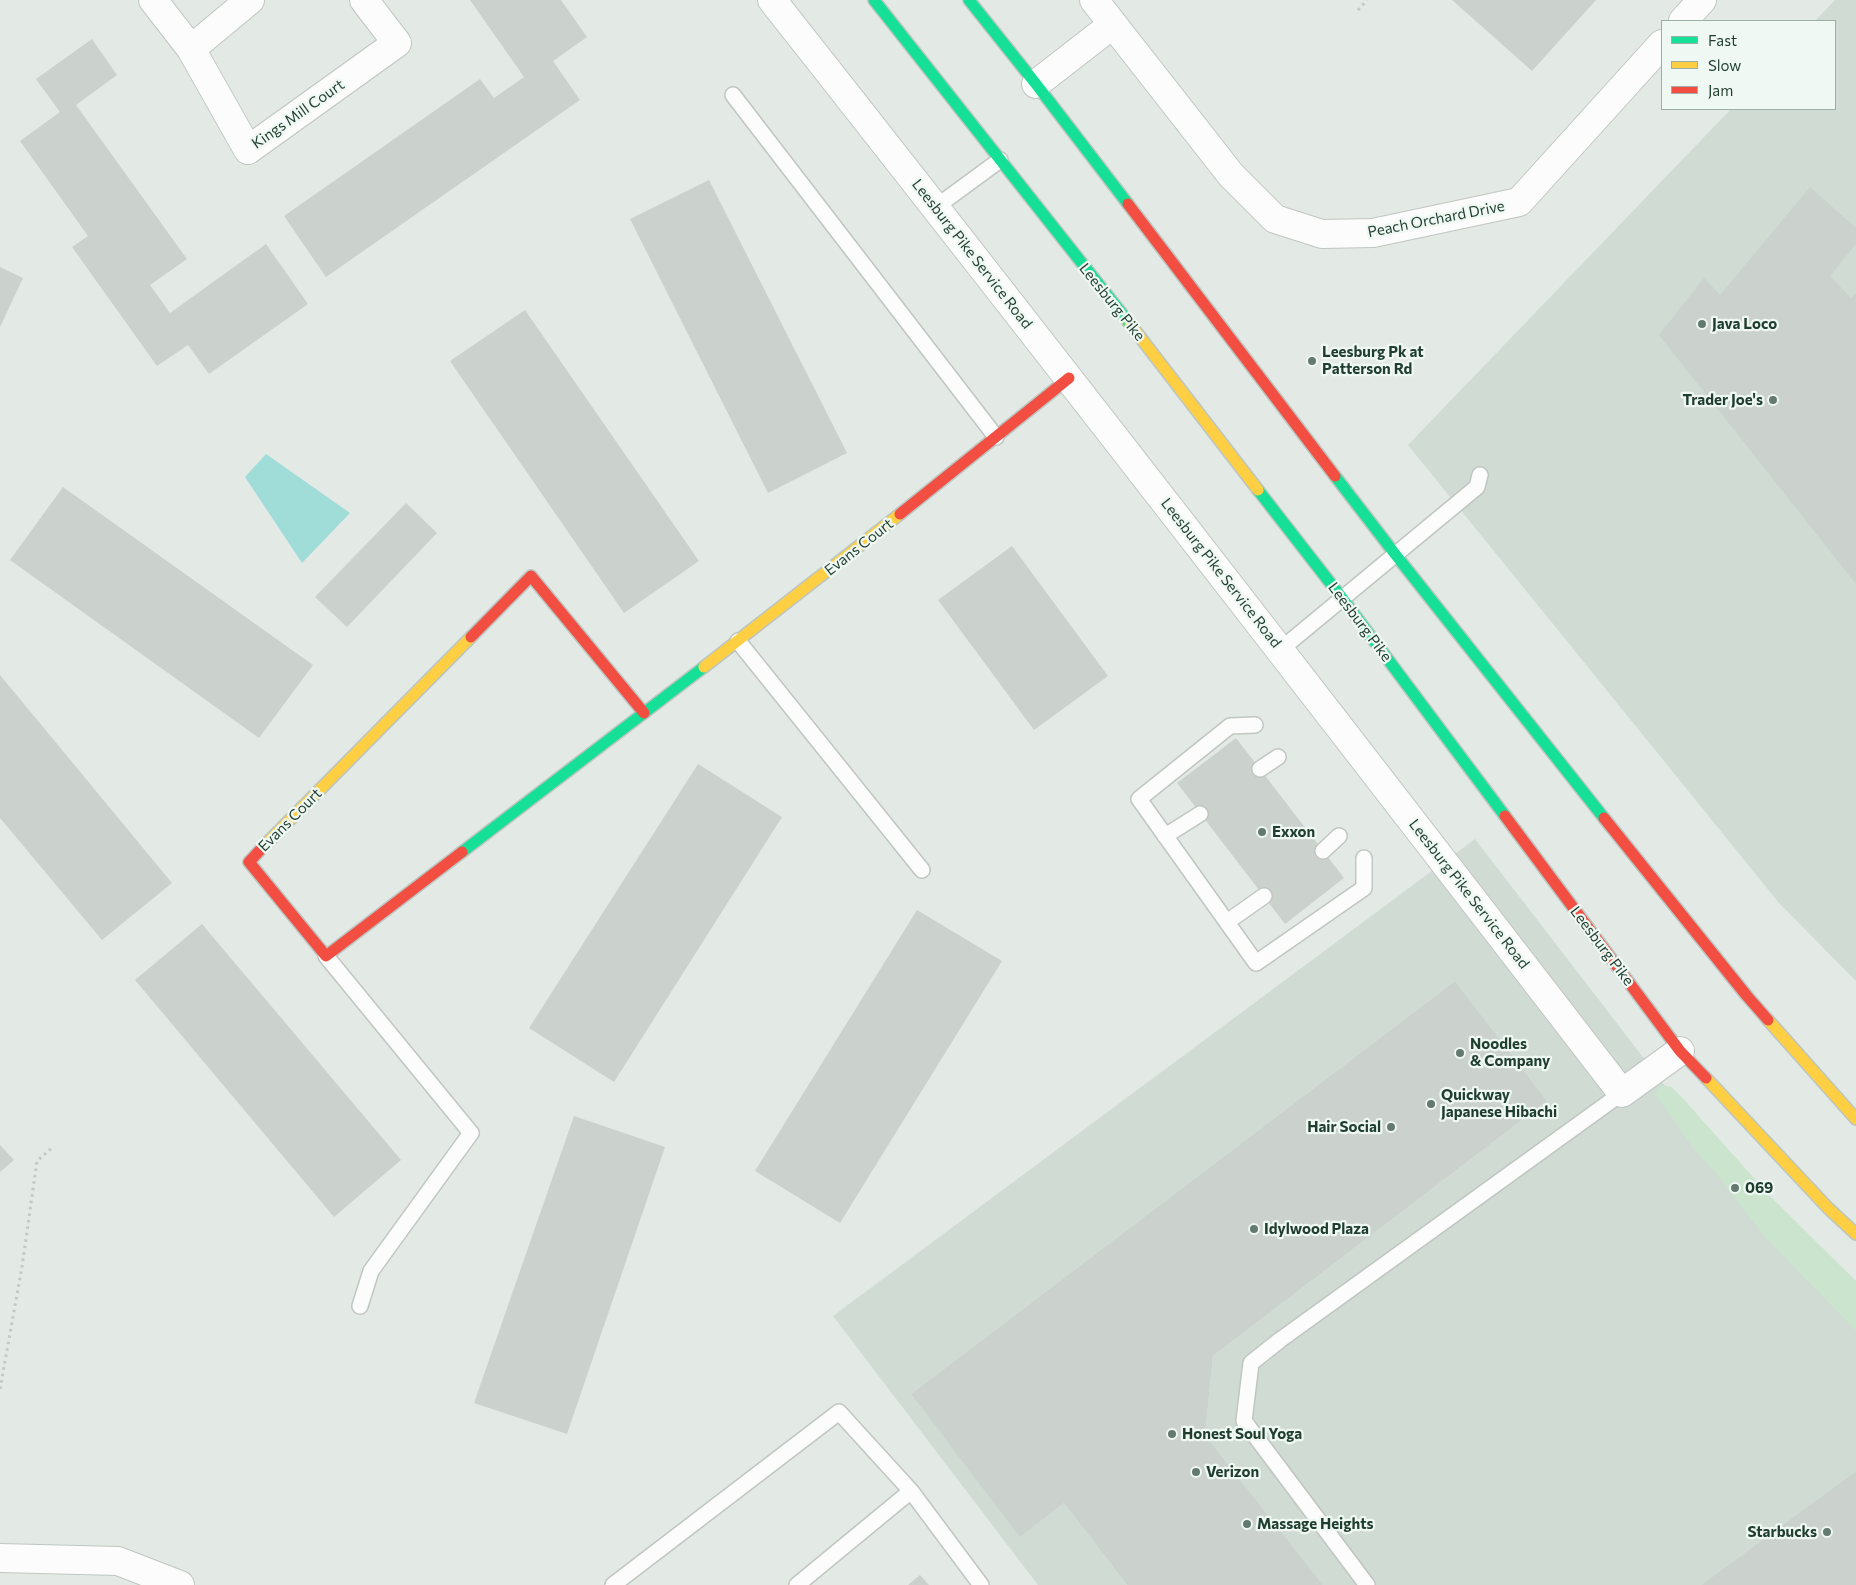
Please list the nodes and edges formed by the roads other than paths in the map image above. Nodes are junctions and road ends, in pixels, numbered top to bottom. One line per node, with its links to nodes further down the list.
1 (153, 0): 12 (street, Kings Mill Court)
2 (250, 0): 12 (street)
3 (364, 0): 12 (street, Kings Mill Court)
4 (772, 0): 16 (street, Leesburg Pike Service Road)
5 (874, 0): 15 (main road, Leesburg Pike)
6 (969, 0): 13 (main road)
7 (1094, 0): 10 (street, Peach Orchard Drive)
8 (1702, 0): 9 (street)
9 (1684, 20)
10 (1112, 25): 11 (street, Peach Orchard Drive); 13 (street)
11 (1661, 45)
12 (191, 49)
13 (1036, 84): 20 (main road)
14 (733, 95): 18 (lane)
15 (1000, 160): 16 (lane); 21 (main road, Leesburg Pike)
16 (936, 208): 17 (street, Leesburg Pike Service Road)
17 (1069, 378): 18 (main road, Evans Court); 23 (street, Leesburg Pike Service Road)
18 (996, 436): 22 (main road, Evans Court)
19 (1480, 475): 20 (lane)
20 (1395, 554): 21 (lane); 39 (main road)
21 (1342, 598): 23 (lane); 37 (main road, Leesburg Pike)
22 (738, 641): 24 (main road, Evans Court); 33 (lane)
23 (1280, 650): 38 (street, Leesburg Pike Service Road)
24 (644, 713): 36 (main road, Evans Court); 36 (main road, Evans Court)
25 (1255, 725): 29 (lane)
26 (1278, 757): 27 (lane)
27 (1260, 769)
28 (1200, 814): 29 (lane)
29 (1165, 836): 35 (lane)
30 (1339, 836): 31 (lane)
31 (1323, 851)
32 (1364, 858): 35 (lane)
33 (922, 870)
34 (1264, 896): 35 (lane)
35 (1227, 922)
36 (326, 956): 41 (lane)
37 (1680, 1051): 38 (street); 40 (main road, Leesburg Pike)
38 (1622, 1093): 48 (lane)
39 (1856, 1119)
40 (1856, 1234)
41 (360, 1306)
42 (911, 1491): 45 (lane); 46 (lane); 47 (lane)
43 (0, 1558): 44 (street)
44 (180, 1585)
45 (613, 1585)
46 (797, 1585)
47 (981, 1585)
48 (1366, 1585)

